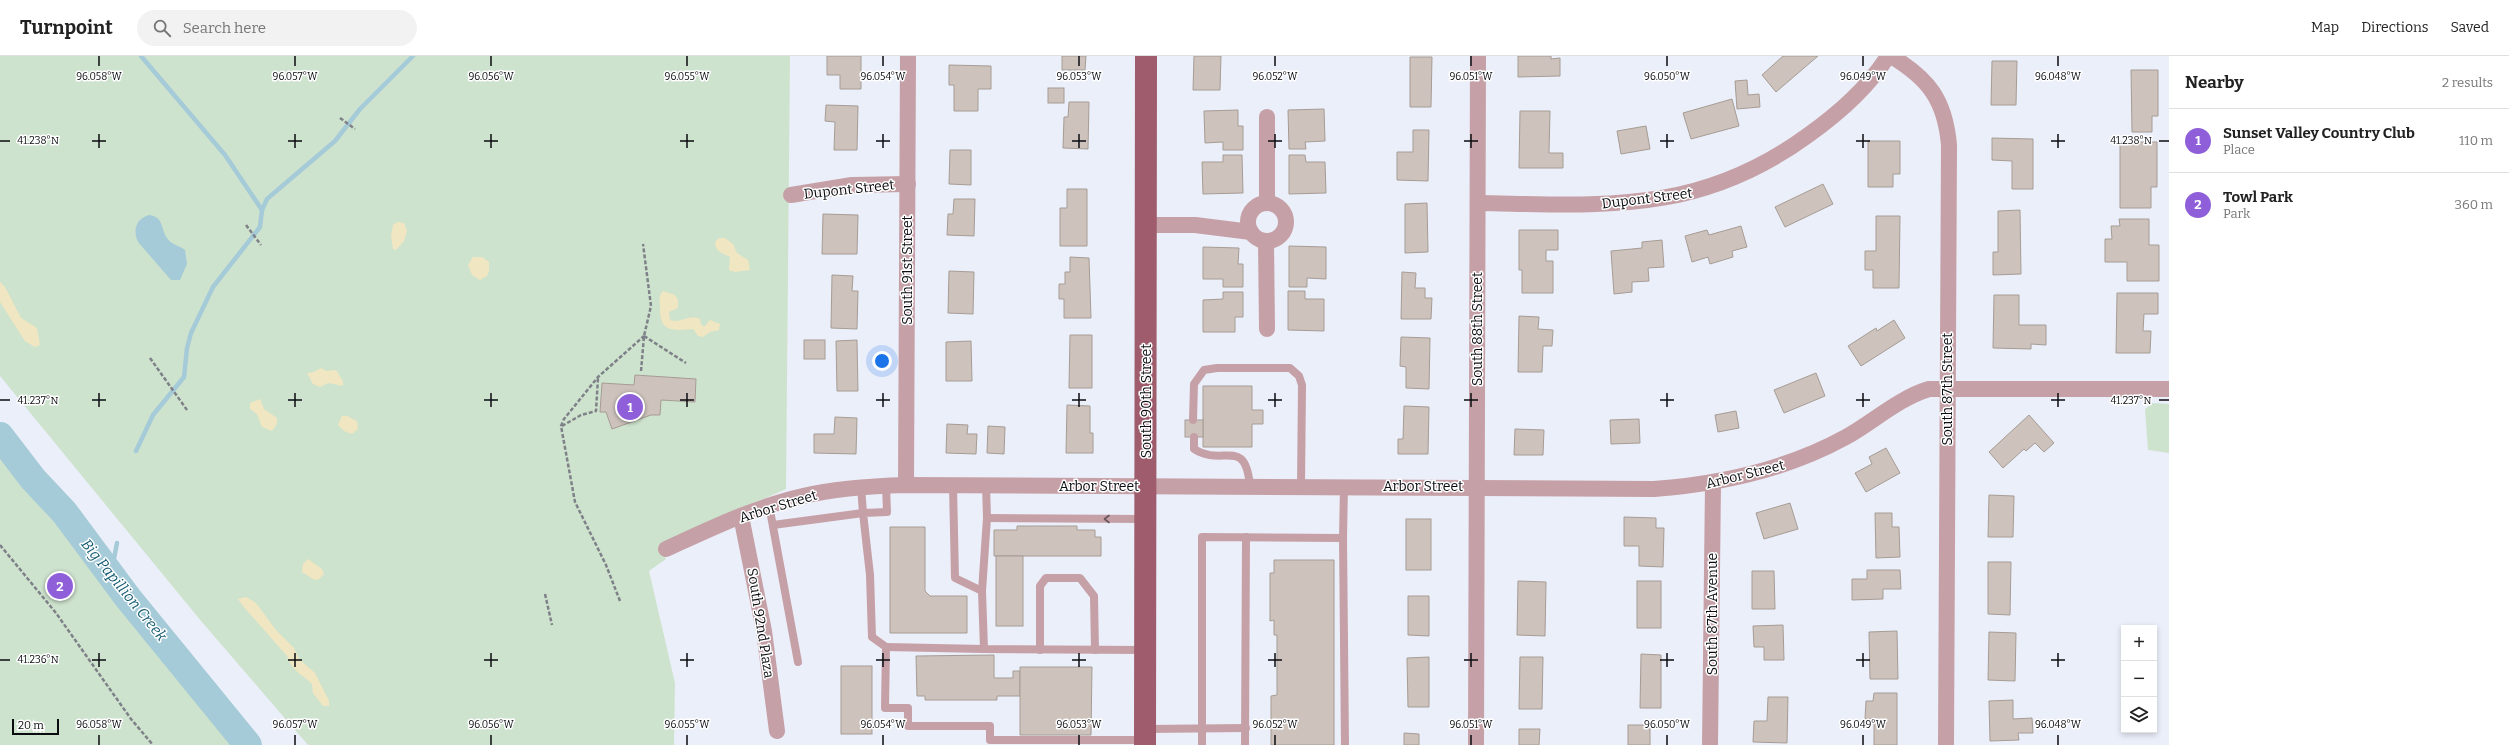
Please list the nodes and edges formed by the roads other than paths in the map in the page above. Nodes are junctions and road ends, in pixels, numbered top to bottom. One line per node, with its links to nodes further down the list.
1 (908, 56): 6 (street, South 91st Street)
2 (1146, 56): 11 (main road, South 90th Street)
3 (1478, 56): 9 (street, South 88th Street)
4 (1890, 56): 9 (street, Dupont Street); 16 (street, South 87th Street)
5 (1268, 117): 8 (street)
6 (908, 184): 7 (street, Dupont Street); 21 (street, South 91st Street)
7 (791, 195)
8 (1267, 203): 10 (street); 14 (street)
9 (1478, 203): 29 (street, South 88th Street)
10 (1250, 214): 12 (street); 13 (street)
11 (1146, 225): 12 (street); 30 (main road, South 90th Street)
12 (1195, 225): 13 (street)
13 (1251, 232): 14 (street)
14 (1266, 242): 15 (street)
15 (1267, 329)
16 (1947, 387): 17 (street, Arbor Street); 20 (street, Arbor Street); 56 (street, South 87th Street)
17 (2169, 390)
18 (1193, 420): 27 (lane)
19 (1194, 437): 26 (lane)
20 (1713, 483): 29 (street, Arbor Street); 55 (street, South 87th Avenue)
21 (906, 485): 22 (street, Arbor Street); 24 (street, Arbor Street)
22 (953, 485): 25 (street, Arbor Street); 40 (lane)
23 (861, 486): 24 (street, Arbor Street); 31 (street, Arbor Street); 32 (lane)
24 (886, 486): 32 (lane)
25 (986, 486): 30 (street, Arbor Street); 34 (lane)
26 (1250, 486): 27 (street, Arbor Street); 30 (street, Arbor Street)
27 (1301, 486): 28 (street, Arbor Street)
28 (1344, 486): 29 (street, Arbor Street); 38 (lane)
29 (1476, 486): 54 (street, South 88th Street)
30 (1146, 487): 35 (main road, South 90th Street)
31 (769, 505): 33 (street, Arbor Street); 36 (lane)
32 (863, 514): 36 (lane); 41 (lane)
33 (741, 516): 39 (street, Arbor Street); 49 (street, South 92nd Plaza)
34 (987, 518): 35 (lane, one-way to 34); 40 (lane)
35 (1146, 520): 45 (main road, South 90th Street)
36 (773, 525): 46 (lane)
37 (1246, 537): 38 (lane); 47 (lane); 48 (lane)
38 (1344, 538): 53 (lane)
39 (666, 549)
40 (982, 591): 42 (lane)
41 (886, 647): 42 (lane); 50 (lane)
42 (984, 649): 43 (lane)
43 (1040, 650): 44 (lane); 44 (lane)
44 (1095, 650): 45 (lane)
45 (1145, 650): 50 (main road, South 90th Street)
46 (798, 662)
47 (1202, 728): 48 (lane); 50 (lane); 51 (lane)
48 (1246, 728): 52 (lane)
49 (777, 731)
50 (1145, 738)
51 (1202, 745)
52 (1246, 745)
53 (1345, 745)
54 (1476, 745)
55 (1710, 745)
56 (1946, 745)

